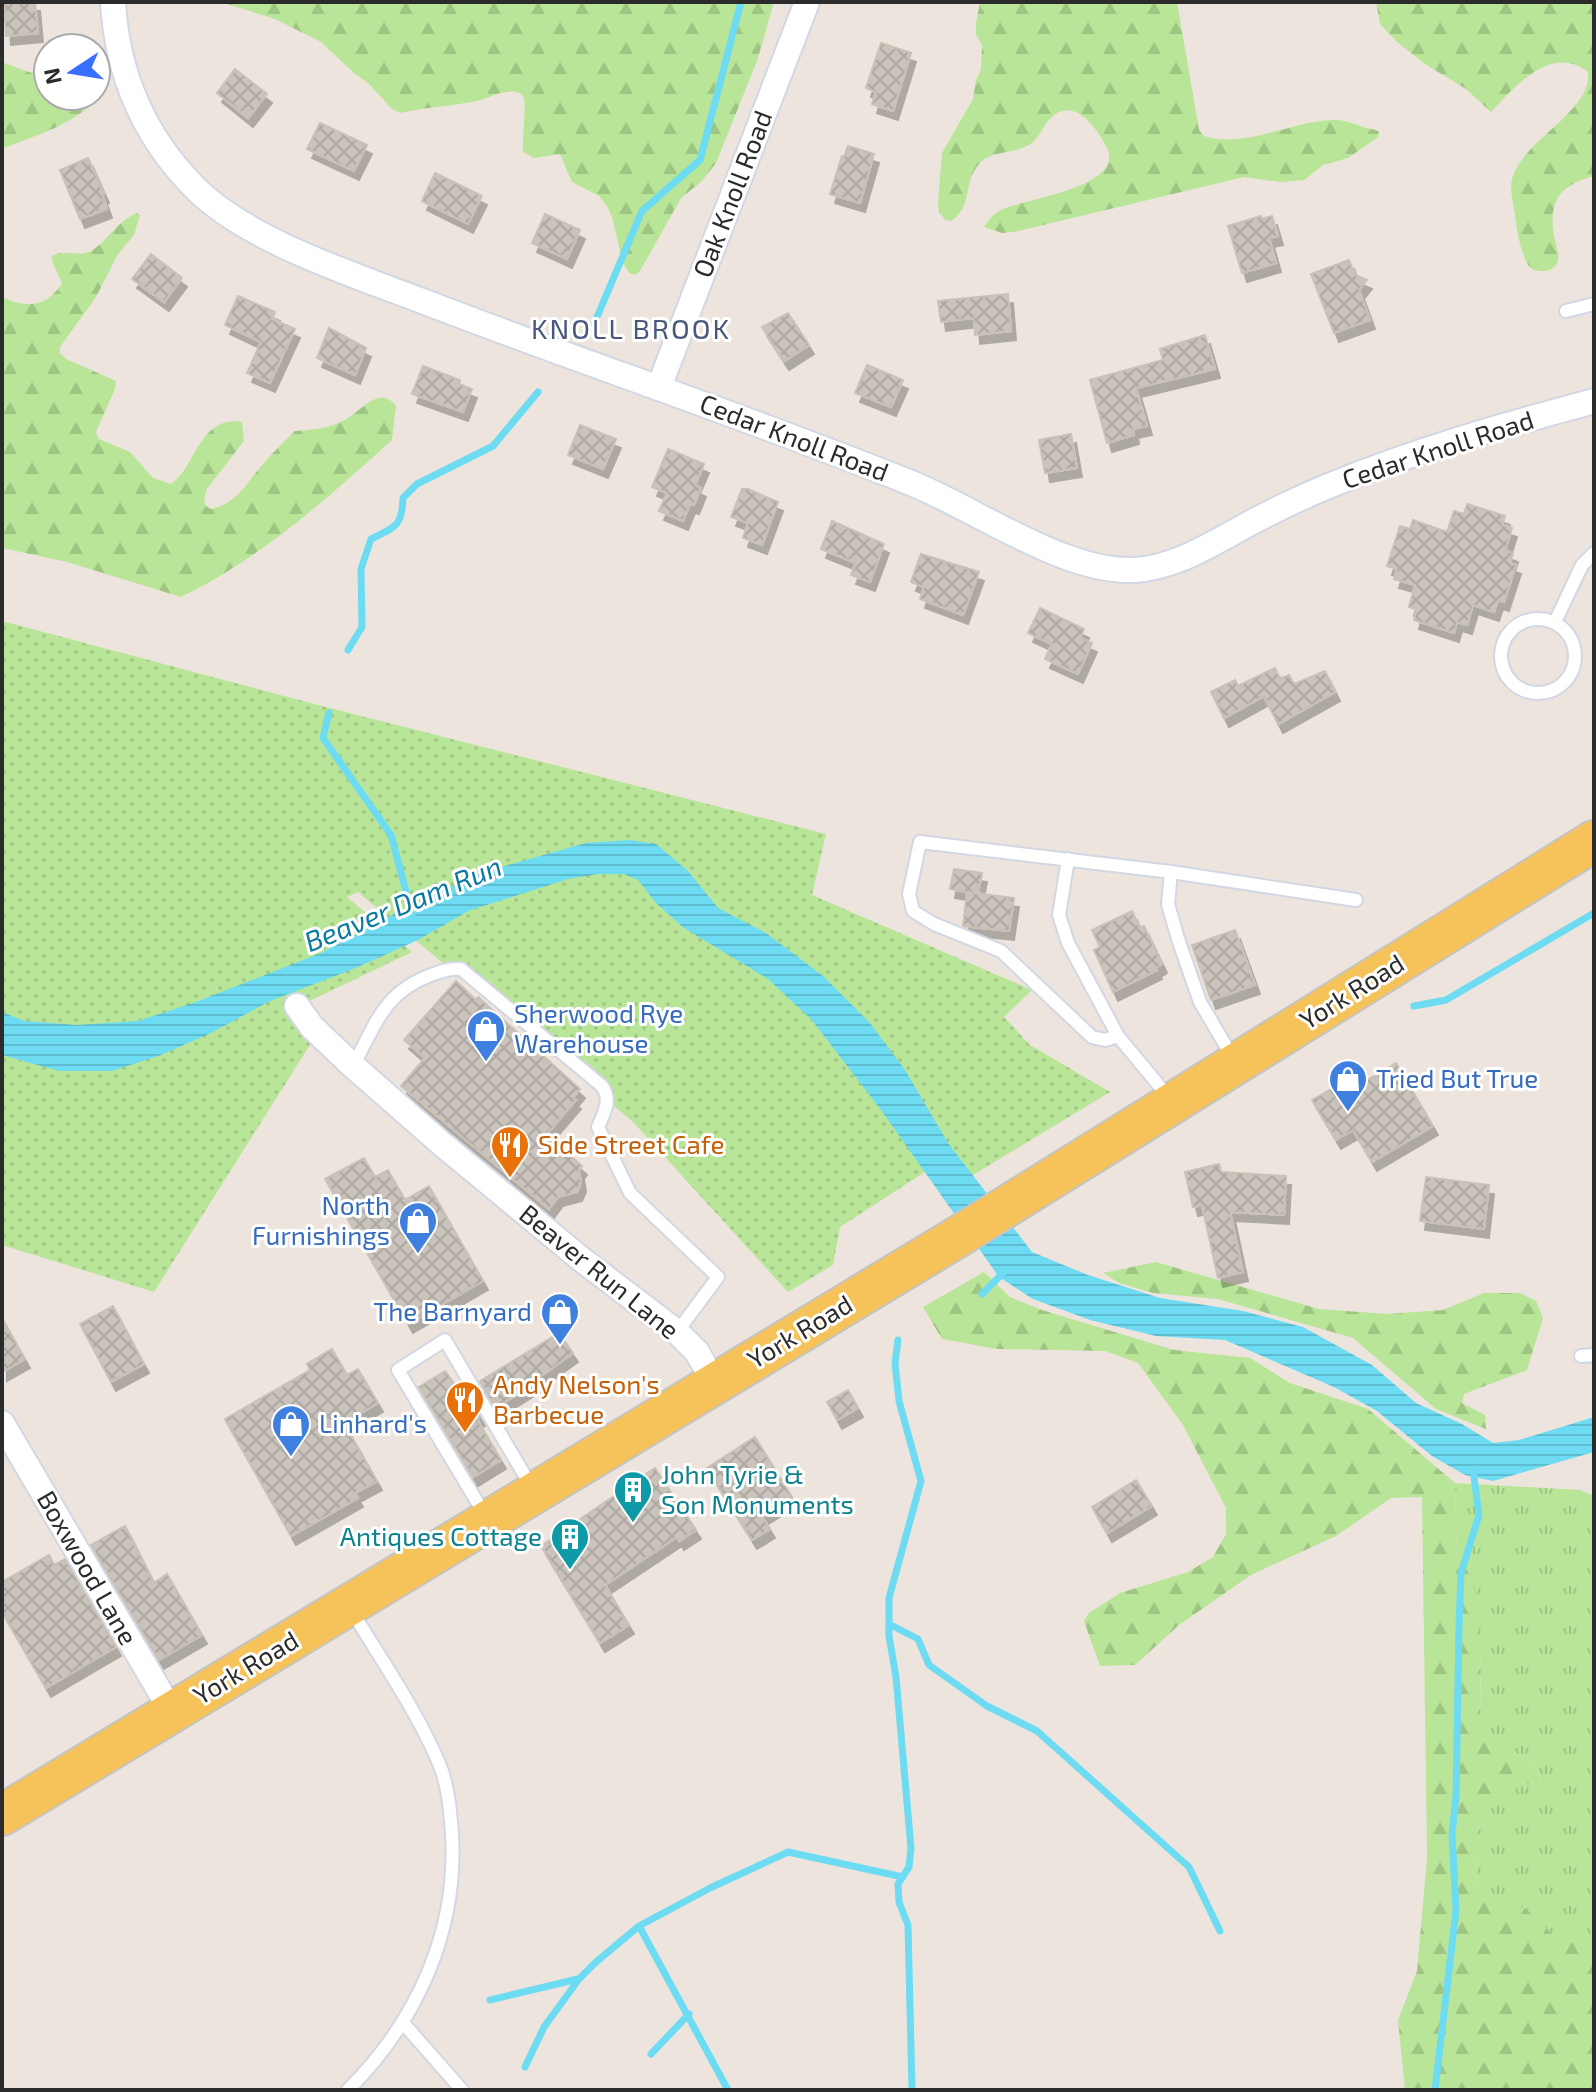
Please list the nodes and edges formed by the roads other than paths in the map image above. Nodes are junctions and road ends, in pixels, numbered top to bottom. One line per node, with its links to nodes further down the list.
1 (113, 2): 5 (street, Cedar Knoll Road)
2 (807, 2): 5 (street, Oak Knoll Road)
3 (1594, 304): 4 (lane)
4 (1566, 311)
5 (659, 387): 6 (street, Cedar Knoll Road)
6 (1594, 401)
7 (1594, 553): 8 (lane)
8 (1555, 622): 8 (lane)
9 (1594, 841): 15 (main road, York Road)
10 (1068, 859): 11 (lane); 14 (lane); 14 (lane)
11 (1171, 872): 12 (lane); 15 (lane)
12 (1356, 900)
13 (297, 1006): 16 (street, Beaver Run Lane)
14 (1118, 1036): 17 (lane)
15 (1236, 1063): 17 (main road, York Road)
16 (353, 1066): 18 (street, Beaver Run Lane); 18 (lane)
17 (1173, 1103): 19 (main road, York Road)
18 (677, 1332): 19 (street, Beaver Run Lane)
19 (715, 1384): 21 (main road, York Road)
20 (2, 1423): 24 (street, Boxwood Lane)
21 (535, 1493): 22 (main road, York Road); 22 (lane)
22 (489, 1521): 23 (main road, York Road)
23 (348, 1606): 24 (main road, York Road); 26 (lane)
24 (172, 1712): 25 (main road, York Road)
25 (2, 1815)
26 (404, 2024): 27 (lane); 28 (lane)
27 (348, 2090)
28 (462, 2090)

